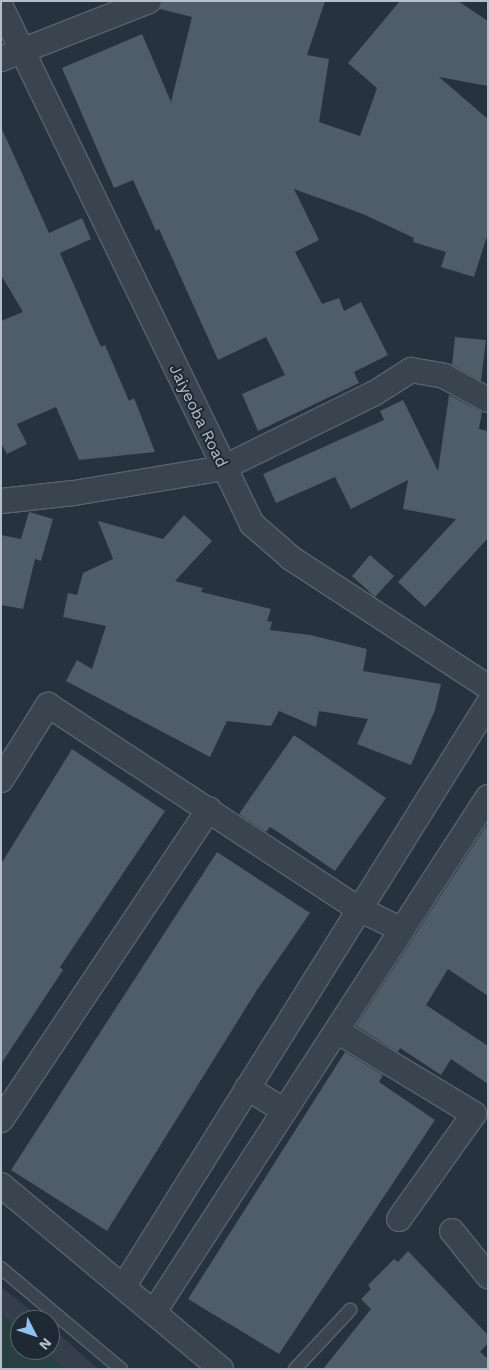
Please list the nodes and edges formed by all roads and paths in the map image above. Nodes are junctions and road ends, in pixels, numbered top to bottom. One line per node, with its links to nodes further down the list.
1 (149, 1): 3 (street)
2 (1, 7): 3 (street, Jaiyeoba Road)
3 (11, 55): 5 (street, Jaiyeoba Road)
4 (488, 400): 5 (street)
5 (223, 468): 6 (street); 7 (street, Jaiyeoba Road)
6 (1, 501)
7 (488, 687)
8 (488, 704): 12 (street)
9 (1, 780): 11 (street)
10 (488, 797): 13 (street)
11 (209, 809): 12 (street); 17 (street)
12 (358, 909): 13 (street); 15 (street)
13 (402, 930): 14 (street)
14 (337, 1031): 16 (street); 19 (street)
15 (247, 1088): 16 (street); 23 (street)
16 (285, 1111): 25 (street)
17 (1, 1120)
18 (1, 1185): 23 (street)
19 (398, 1219)
20 (452, 1231): 22 (street)
21 (1, 1268): 26 (lane)
22 (488, 1276)
23 (124, 1286): 25 (street)
24 (350, 1310): 28 (lane)
25 (154, 1312): 27 (street)
26 (121, 1369)
27 (221, 1369)
28 (295, 1369)

